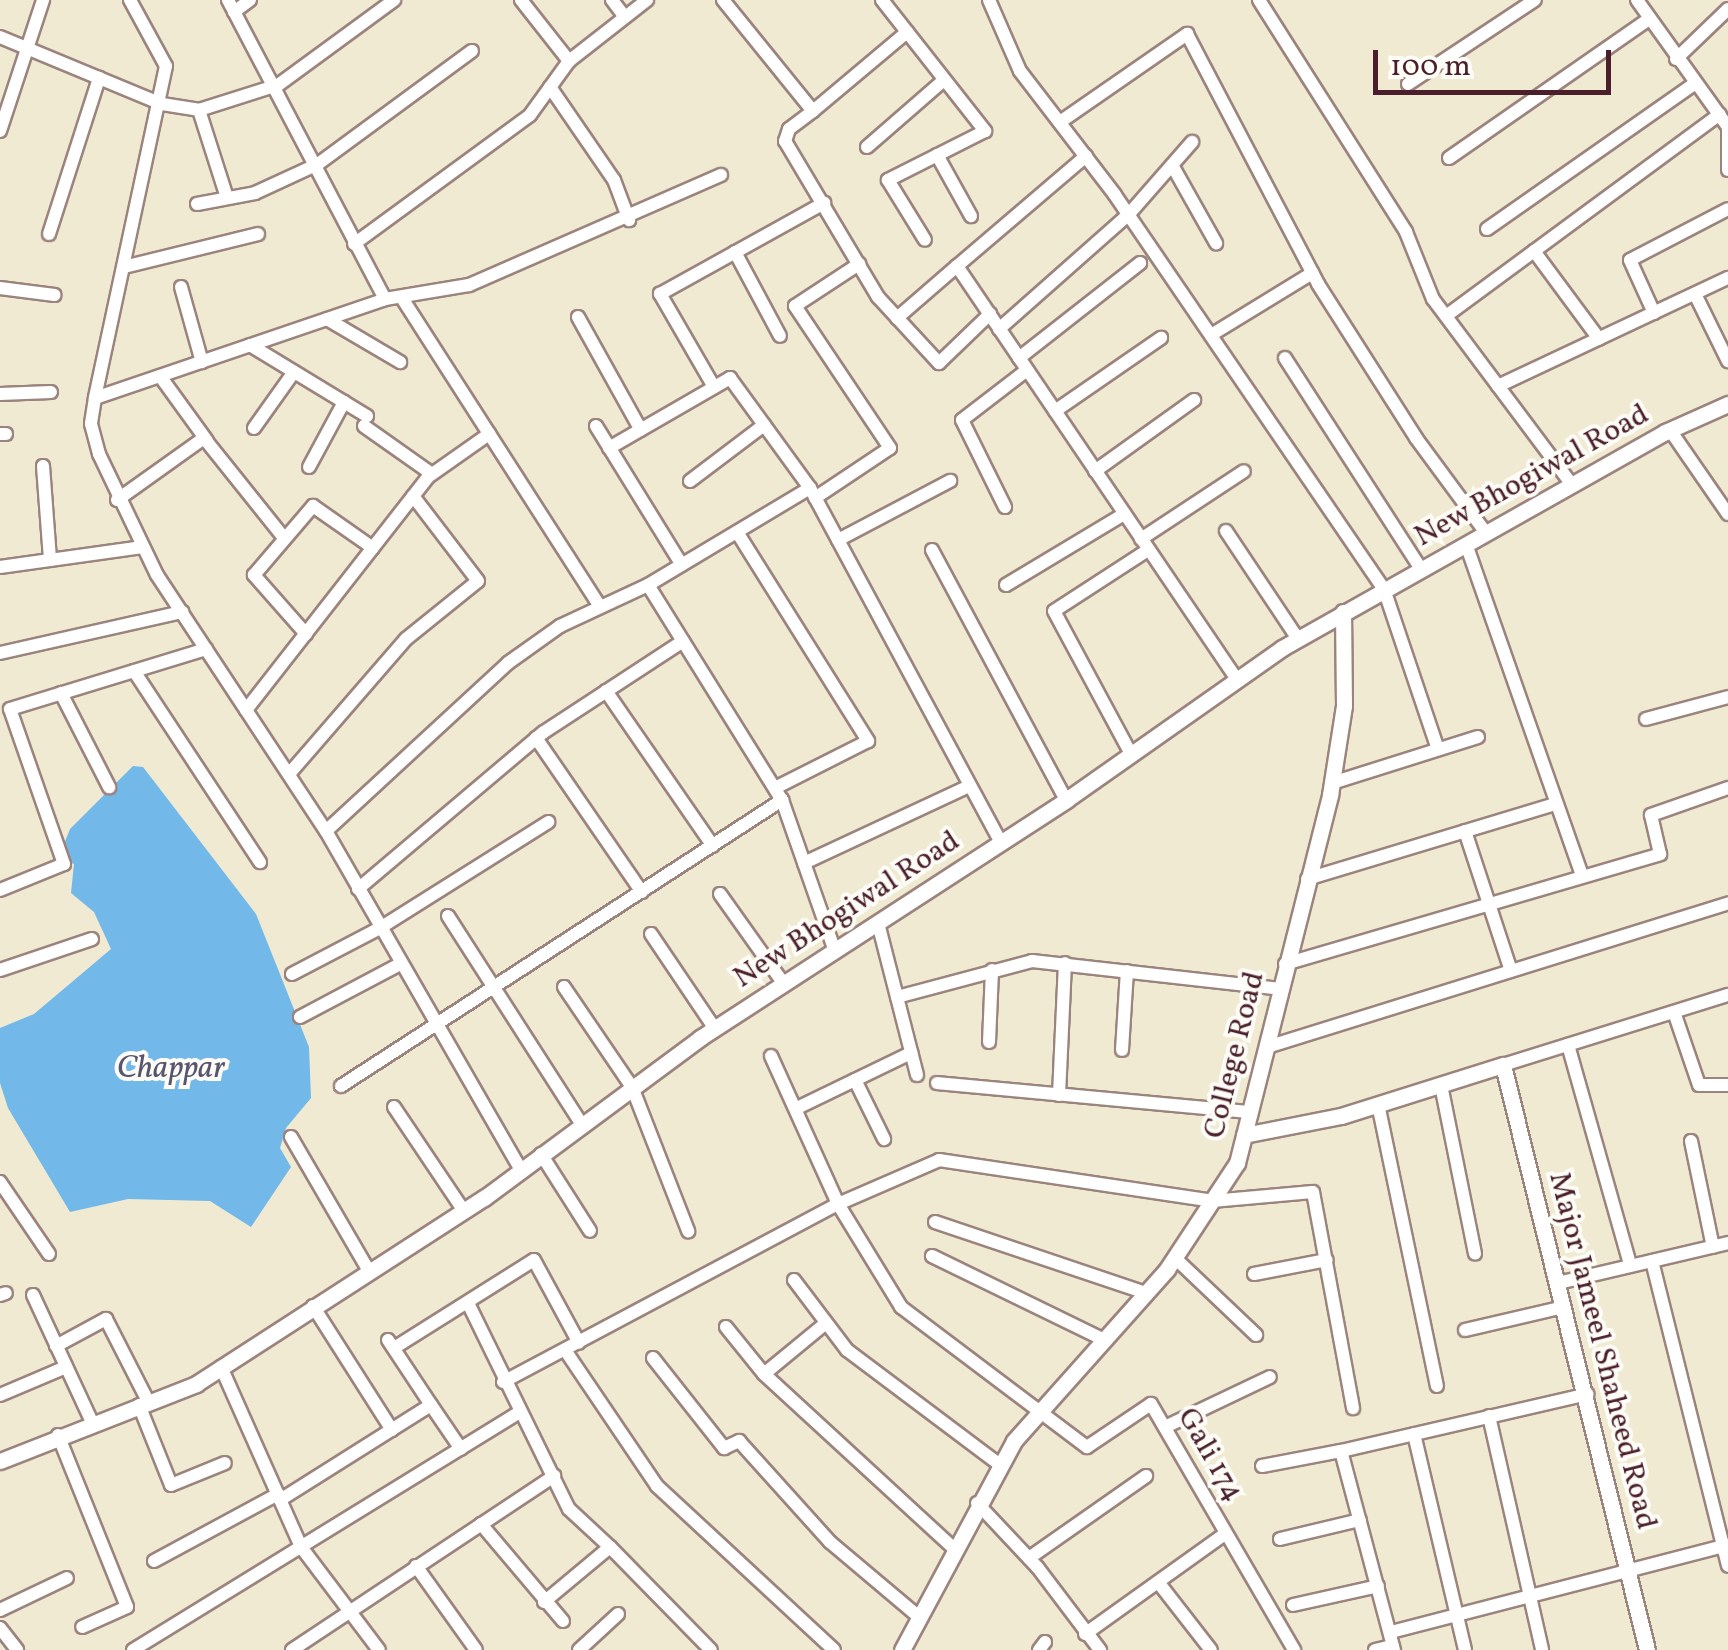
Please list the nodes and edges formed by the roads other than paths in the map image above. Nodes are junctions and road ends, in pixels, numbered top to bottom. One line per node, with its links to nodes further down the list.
1 (43, 0): 20 (street)
2 (130, 0): 30 (street)
3 (250, 0): 14 (street)
4 (394, 0): 27 (street)
5 (520, 0): 23 (street)
6 (612, 0): 16 (street)
7 (647, 0): 16 (street)
8 (723, 0): 32 (street)
9 (882, 0): 18 (street)
10 (989, 0): 34 (street)
11 (1259, 0): 74 (street)
12 (1535, 0): 26 (street)
13 (1636, 0): 17 (street)
14 (231, 6): 27 (street)
15 (1728, 9): 22 (street)
16 (624, 16): 23 (street)
17 (1649, 19): 22 (street); 40 (street)
18 (907, 32): 25 (street); 32 (street)
19 (0, 37): 20 (street)
20 (26, 49): 24 (street); 35 (street)
21 (472, 52): 41 (street)
22 (1676, 59): 28 (street)
23 (569, 61): 29 (street)
24 (99, 78): 30 (street); 53 (street)
25 (944, 80): 37 (street); 38 (street)
26 (1408, 84)
27 (278, 85): 31 (street); 41 (street)
28 (1693, 85): 33 (street); 52 (street)
29 (550, 87): 51 (street); 57 (street)
30 (162, 104): 31 (street); 63 (street)
31 (198, 110): 45 (street)
32 (814, 110): 46 (street)
33 (1720, 114): 43 (street); 58 (street)
34 (1060, 122): 39 (street); 64 (street)
35 (0, 131)
36 (1192, 142): 42 (street)
37 (866, 147)
38 (938, 154): 50 (street); 55 (street)
39 (1086, 156): 49 (street); 62 (street)
40 (1449, 158)
41 (318, 164): 45 (street); 57 (street)
42 (1172, 164): 49 (street); 56 (street)
43 (1728, 170)
44 (721, 174): 51 (street)
45 (227, 198): 47 (street)
46 (824, 203): 59 (street); 60 (street)
47 (197, 204)
48 (1728, 210): 72 (street)
49 (1128, 214): 78 (street); 79 (street)
50 (970, 216)
51 (628, 220): 70 (street)
52 (1487, 230)
53 (49, 234)
54 (258, 234): 63 (street)
55 (925, 240)
56 (1216, 243)
57 (354, 244): 71 (street)
58 (1534, 251): 74 (street); 82 (street)
59 (735, 252): 80 (street); 92 (street)
60 (859, 264): 76 (street); 116 (street)
61 (1140, 264): 88 (street)
62 (957, 266): 73 (street); 76 (street)
63 (124, 267): 95 (street)
64 (1312, 273): 79 (street); 124 (street)
65 (1728, 278): 69 (street)
66 (180, 287): 86 (street)
67 (0, 288): 68 (street)
68 (55, 294)
69 (1695, 294): 72 (street); 85 (street)
70 (402, 298): 71 (street); 105 (street)
71 (385, 299): 77 (street)
72 (1654, 313): 82 (street)
73 (990, 314): 76 (street); 78 (street)
74 (1446, 316): 91 (street)
75 (578, 317): 103 (street)
76 (898, 318)
77 (327, 319): 83 (street); 87 (street)
78 (999, 329): 88 (street)
79 (1211, 335): 138 (street)
80 (780, 336)
81 (1161, 338): 99 (street)
82 (1600, 339): 91 (street)
83 (250, 345): 86 (street); 89 (street)
84 (1285, 358): 135 (street)
85 (1728, 361)
86 (202, 362): 90 (street)
87 (400, 362)
88 (1023, 364): 99 (street); 119 (street)
89 (294, 372): 97 (street); 102 (street)
90 (160, 376): 95 (street); 106 (street)
91 (1498, 386): 115 (street)
92 (714, 387): 101 (street); 103 (street)
93 (51, 392): 94 (street)
94 (0, 394)
95 (95, 398): 118 (street)
96 (1194, 400): 110 (street)
97 (344, 402): 109 (street); 112 (street)
98 (1728, 404): 104 (street, New Bhogiwal Road)
99 (1054, 411): 110 (street)
100 (596, 426): 107 (street)
101 (764, 426): 113 (street); 116 (street)
102 (254, 428)
103 (641, 430): 107 (street)
104 (1670, 430): 115 (street, New Bhogiwal Road); 121 (street)
105 (489, 434): 112 (street); 139 (street)
106 (207, 441): 118 (street); 125 (street)
107 (610, 448): 133 (street)
108 (43, 466): 132 (street)
109 (309, 467)
110 (1095, 471): 120 (street)
111 (1244, 471): 127 (street)
112 (432, 474): 117 (street)
113 (690, 481)
114 (950, 481): 126 (street)
115 (1572, 485): 124 (street, New Bhogiwal Road)
116 (812, 493): 123 (street); 126 (street)
117 (414, 496): 130 (street); 158 (street)
118 (117, 500): 129 (street)
119 (1005, 507)
120 (1124, 514): 127 (street); 137 (street)
121 (1728, 514)
122 (1226, 531): 143 (street)
123 (737, 532): 133 (street); 163 (street)
124 (1486, 533): 128 (street, New Bhogiwal Road)
125 (286, 539): 130 (street); 142 (street)
126 (838, 540): 160 (street)
127 (1144, 544): 148 (street); 157 (street)
128 (1466, 544): 135 (street, New Bhogiwal Road); 165 (street)
129 (142, 547): 132 (street); 140 (street)
130 (372, 548): 142 (street)
131 (932, 550): 164 (street)
132 (50, 560): 134 (street)
133 (682, 565): 136 (street)
134 (0, 567)
135 (1421, 569): 138 (street, New Bhogiwal Road)
136 (648, 585): 139 (street); 144 (street)
137 (1006, 585)
138 (1384, 590): 141 (street, New Bhogiwal Road); 156 (street)
139 (599, 605): 167 (street)
140 (182, 612): 145 (street); 146 (street)
141 (1343, 612): 143 (street, New Bhogiwal Road); 159 (street, College Road)
142 (306, 634): 152 (street)
143 (1298, 639): 148 (street, New Bhogiwal Road)
144 (683, 641): 149 (street); 163 (street)
145 (206, 649): 147 (street); 152 (street)
146 (0, 653)
147 (134, 671): 150 (street); 171 (street)
148 (1237, 680): 157 (street, New Bhogiwal Road)
149 (606, 691): 155 (street); 170 (street)
150 (61, 693): 161 (street); 176 (street)
151 (1728, 698): 153 (street)
152 (246, 710): 158 (street)
153 (1646, 719)
154 (1478, 736): 156 (street)
155 (536, 738): 175 (street); 177 (street)
156 (1438, 749): 159 (street)
157 (1131, 754): 164 (street, New Bhogiwal Road)
158 (289, 774): 167 (street)
159 (1332, 782): 174 (street, College Road)
160 (970, 786): 169 (street); 172 (street)
161 (109, 787)
162 (1728, 788): 173 (street)
163 (778, 794): 170 (street); 172 (street)
164 (1066, 800): 169 (street, New Bhogiwal Road)
165 (1556, 804): 168 (street); 173 (street)
166 (548, 822): 183 (street)
167 (326, 831): 175 (street)
168 (1465, 831): 174 (street); 180 (street)
169 (1001, 842): 182 (street, New Bhogiwal Road)
170 (713, 846): 177 (street)
171 (260, 862)
172 (804, 863): 186 (street)
173 (1582, 876): 180 (street)
174 (1307, 879): 189 (street, College Road)
175 (358, 888): 183 (street)
176 (0, 890)
177 (642, 892): 197 (street)
178 (720, 894): 195 (street)
179 (1728, 903): 192 (street)
180 (1489, 904): 189 (street); 192 (street)
181 (448, 916): 197 (street)
182 (878, 923): 186 (street, New Bhogiwal Road); 200 (street)
183 (380, 928): 187 (street); 194 (street)
184 (652, 934): 204 (street)
185 (92, 939): 190 (street)
186 (835, 950): 195 (street, New Bhogiwal Road)
187 (400, 964): 202 (street); 203 (street)
188 (1065, 964): 191 (street); 193 (street); 219 (street)
189 (1286, 964): 198 (street, College Road)
190 (0, 970)
191 (992, 970): 200 (street); 205 (street)
192 (1511, 970): 206 (street)
193 (1127, 971): 198 (street); 208 (street)
194 (292, 974)
195 (784, 984): 204 (street, New Bhogiwal Road)
196 (564, 988): 218 (street)
197 (495, 989): 203 (street); 224 (street)
198 (1280, 989): 206 (street, College Road)
199 (1728, 995): 201 (street)
200 (897, 997): 209 (street)
201 (1674, 1012): 207 (street); 216 (street)
202 (300, 1017)
203 (437, 1027): 217 (street); 230 (street)
204 (715, 1028): 218 (street, New Bhogiwal Road)
205 (989, 1042)
206 (1267, 1046): 223 (street, College Road)
207 (1568, 1046): 211 (street); 244 (street)
208 (1122, 1050)
209 (912, 1053): 212 (street); 213 (street)
210 (771, 1056): 222 (street)
211 (1503, 1066): 215 (street); 249 (street, Major Jameel Shaheed Road)
212 (917, 1075)
213 (855, 1080): 222 (street); 227 (street)
214 (937, 1084): 219 (street)
215 (1441, 1085): 220 (street); 240 (street)
216 (1728, 1085)
217 (341, 1086)
218 (632, 1087): 224 (street, New Bhogiwal Road); 236 (street)
219 (1059, 1094): 223 (street)
220 (1378, 1104): 225 (street); 269 (street)
221 (394, 1108): 234 (street)
222 (798, 1108): 233 (street)
223 (1251, 1112): 225 (street, College Road)
224 (581, 1123): 229 (street, New Bhogiwal Road)
225 (1244, 1136): 232 (street, College Road)
226 (291, 1138): 246 (street)
227 (884, 1139)
228 (1691, 1141): 238 (street)
229 (540, 1154): 230 (street, New Bhogiwal Road); 237 (street)
230 (520, 1170): 234 (street, New Bhogiwal Road)
231 (0, 1182): 239 (street)
232 (1212, 1201): 233 (street); 242 (street, College Road); 243 (street)
233 (838, 1204): 260 (street); 275 (street)
234 (464, 1210): 246 (street, New Bhogiwal Road)
235 (935, 1222): 250 (street)
236 (688, 1230)
237 (590, 1231)
238 (1724, 1247): 245 (street)
239 (49, 1254)
240 (1475, 1254)
241 (932, 1256): 259 (street)
242 (1175, 1258): 250 (street, College Road); 258 (street)
243 (1326, 1260): 247 (street); 274 (street)
244 (1630, 1260)
245 (1652, 1261): 249 (street); 297 (street)
246 (370, 1271): 253 (street, New Bhogiwal Road)
247 (1254, 1274)
248 (794, 1280): 255 (street)
249 (1558, 1283): 254 (street, Major Jameel Shaheed Road)
250 (1146, 1293): 259 (street, College Road)
251 (33, 1296): 261 (street)
252 (468, 1302): 260 (street); 268 (street); 273 (street)
253 (314, 1306): 265 (street, New Bhogiwal Road); 280 (street)
254 (1564, 1307): 257 (street); 270 (street, Major Jameel Shaheed Road)
255 (826, 1323): 266 (street); 287 (street)
256 (726, 1326): 266 (street)
257 (1465, 1330)
258 (1256, 1335)
259 (1104, 1340): 275 (street, College Road)
260 (579, 1343): 262 (street)
261 (56, 1346): 264 (street); 272 (street)
262 (565, 1350): 268 (street); 329 (street)
263 (653, 1358): 315 (street)
264 (66, 1367): 271 (street); 278 (street)
265 (221, 1368): 272 (street, New Bhogiwal Road); 291 (street)
266 (764, 1374): 300 (street)
267 (1270, 1378): 279 (street)
268 (503, 1382): 276 (street)
269 (1437, 1386)
270 (1586, 1394): 277 (street); 305 (street, Major Jameel Shaheed Road)
271 (0, 1395)
272 (144, 1403): 278 (street, New Bhogiwal Road); 286 (street)
273 (430, 1406): 280 (street); 283 (street)
274 (1353, 1408)
275 (1042, 1410): 279 (street, Gali 174); 287 (street, College Road)
276 (517, 1414): 283 (street); 289 (street)
277 (1489, 1416): 281 (street); 309 (street)
278 (92, 1422): 282 (street, New Bhogiwal Road)
279 (1165, 1427): 295 (street, Gali 174)
280 (392, 1430): 291 (street)
281 (1414, 1434): 284 (street); 316 (street)
282 (58, 1435): 285 (street, New Bhogiwal Road); 318 (street)
283 (461, 1449): 298 (street)
284 (1340, 1451): 288 (street); 293 (street)
285 (0, 1462)
286 (225, 1463)
287 (1000, 1464): 292 (street, College Road)
288 (1262, 1466)
289 (554, 1476): 294 (street); 299 (street)
290 (1146, 1476): 301 (street)
291 (279, 1497): 298 (street); 302 (street)
292 (977, 1503): 300 (street, College Road); 301 (street)
293 (1360, 1520): 296 (street); 308 (street)
294 (481, 1524): 303 (street); 310 (street)
295 (1226, 1533): 307 (street); 333 (street, Gali 174)
296 (1280, 1539)
297 (1726, 1546): 304 (street); 305 (street)
298 (301, 1547): 313 (street); 323 (street)
299 (610, 1547): 310 (street); 328 (street)
300 (953, 1548): 315 (street, College Road)
301 (1029, 1558): 320 (street)
302 (154, 1561)
303 (416, 1566): 313 (street); 326 (street)
304 (1728, 1566)
305 (1627, 1571): 309 (street); 337 (street, Major Jameel Shaheed Road)
306 (66, 1578): 312 (street)
307 (1158, 1582): 320 (street); 332 (street)
308 (1378, 1586): 311 (street); 321 (street)
309 (1529, 1598): 316 (street); 336 (street)
310 (544, 1602): 317 (street)
311 (1293, 1604)
312 (0, 1610)
313 (349, 1610): 324 (street); 325 (street)
314 (618, 1614): 327 (street)
315 (918, 1616): 330 (street, College Road)
316 (1456, 1616): 321 (street); 335 (street)
317 (563, 1621)
318 (82, 1627)
319 (0, 1628): 322 (street)
320 (1086, 1634): 331 (street)
321 (1393, 1643): 334 (street)
322 (16, 1650)
323 (133, 1650)
324 (292, 1650)
325 (378, 1650)
326 (476, 1650)
327 (578, 1650)
328 (712, 1650)
329 (834, 1650)
330 (902, 1650)
331 (1100, 1650)
332 (1210, 1650)
333 (1294, 1650)
334 (1375, 1650)
335 (1465, 1650)
336 (1542, 1650)
337 (1647, 1650)

